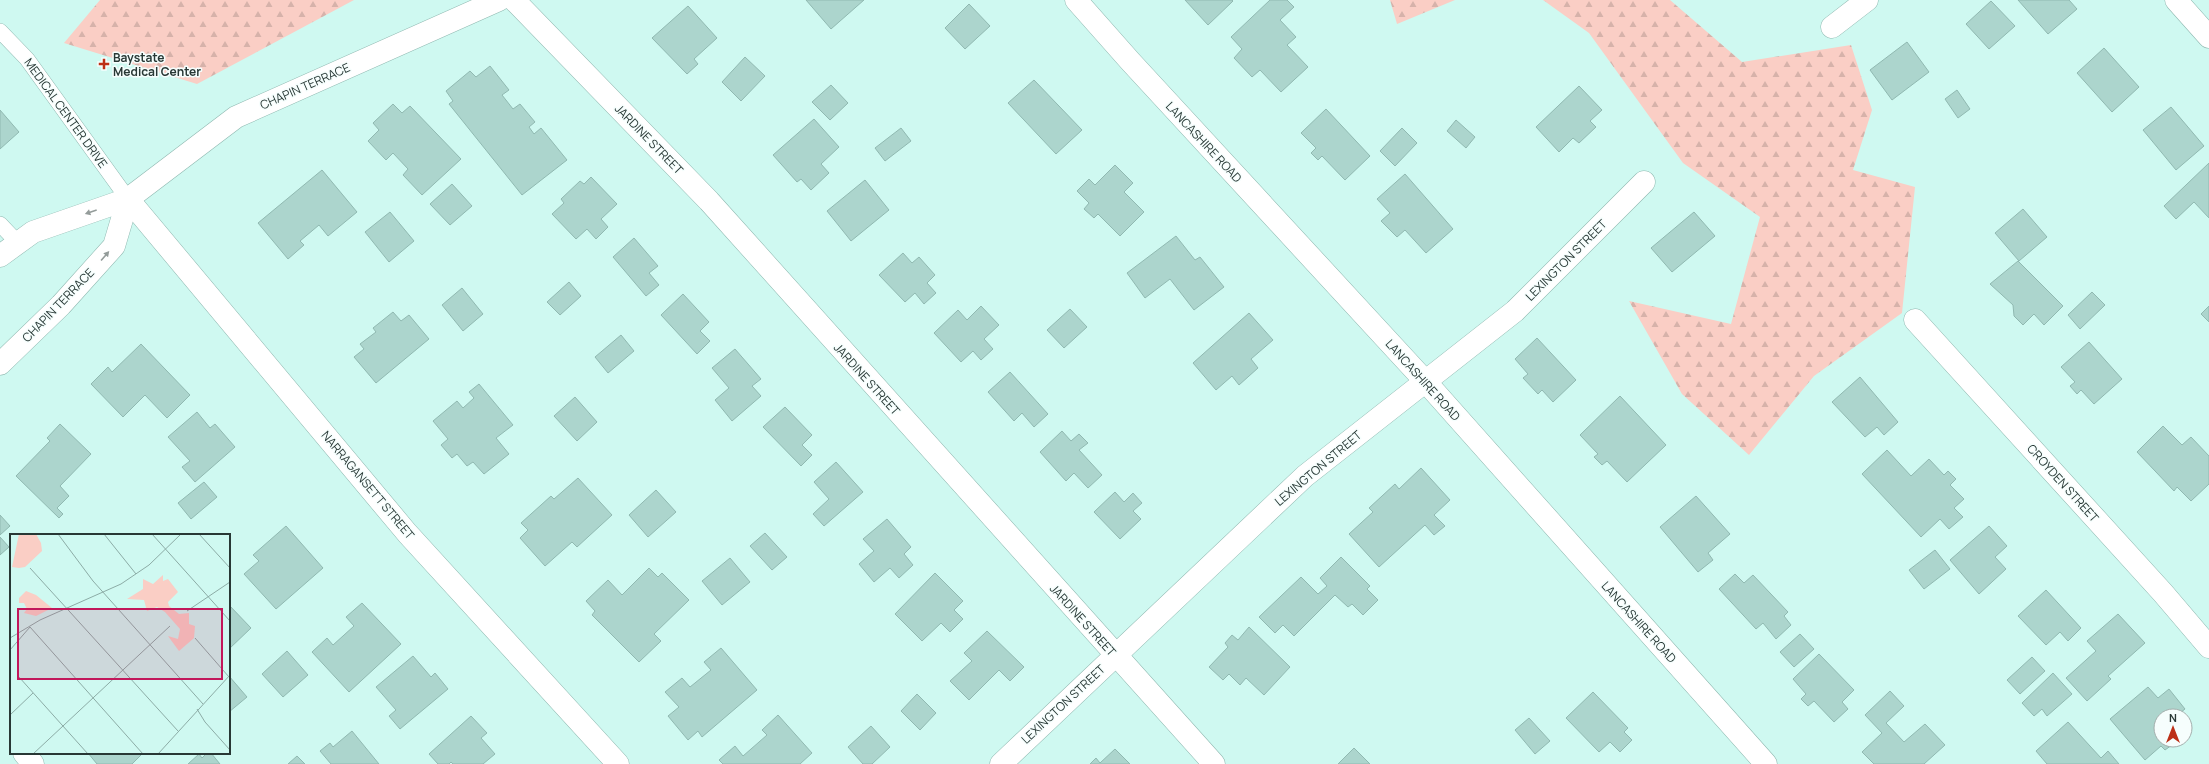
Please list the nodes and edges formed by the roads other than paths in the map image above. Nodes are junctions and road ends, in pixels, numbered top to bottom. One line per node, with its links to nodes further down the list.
1 (499, 0): 10 (street, CHAPIN TERRACE)
2 (514, 0): 18 (street, JARDINE STREET)
3 (1076, 0): 16 (street, LANCASHIRE ROAD)
4 (1867, 0): 6 (street)
5 (2176, 0): 8 (street)
6 (1832, 27)
7 (0, 30): 10 (lane, MEDICAL CENTER DRIVE)
8 (2209, 37)
9 (1644, 182): 16 (street, LEXINGTON STREET)
10 (128, 199): 12 (street, CHAPIN TERRACE, one-way to 12); 15 (street, CHAPIN TERRACE, one-way to 10); 21 (street, NARRAGANSETT STREET)
11 (0, 224): 12 (lane)
12 (18, 243): 13 (street, CHAPIN TERRACE)
13 (0, 256)
14 (1915, 320): 17 (street, CROYDEN STREET)
15 (0, 364)
16 (1425, 381): 18 (street, LEXINGTON STREET); 24 (street, LANCASHIRE ROAD)
17 (2209, 647)
18 (1114, 656): 22 (street, LEXINGTON STREET); 23 (street, JARDINE STREET)
19 (25, 754): 20 (street)
20 (33, 764)
21 (618, 764)
22 (1001, 764)
23 (1214, 764)
24 (1766, 764)

